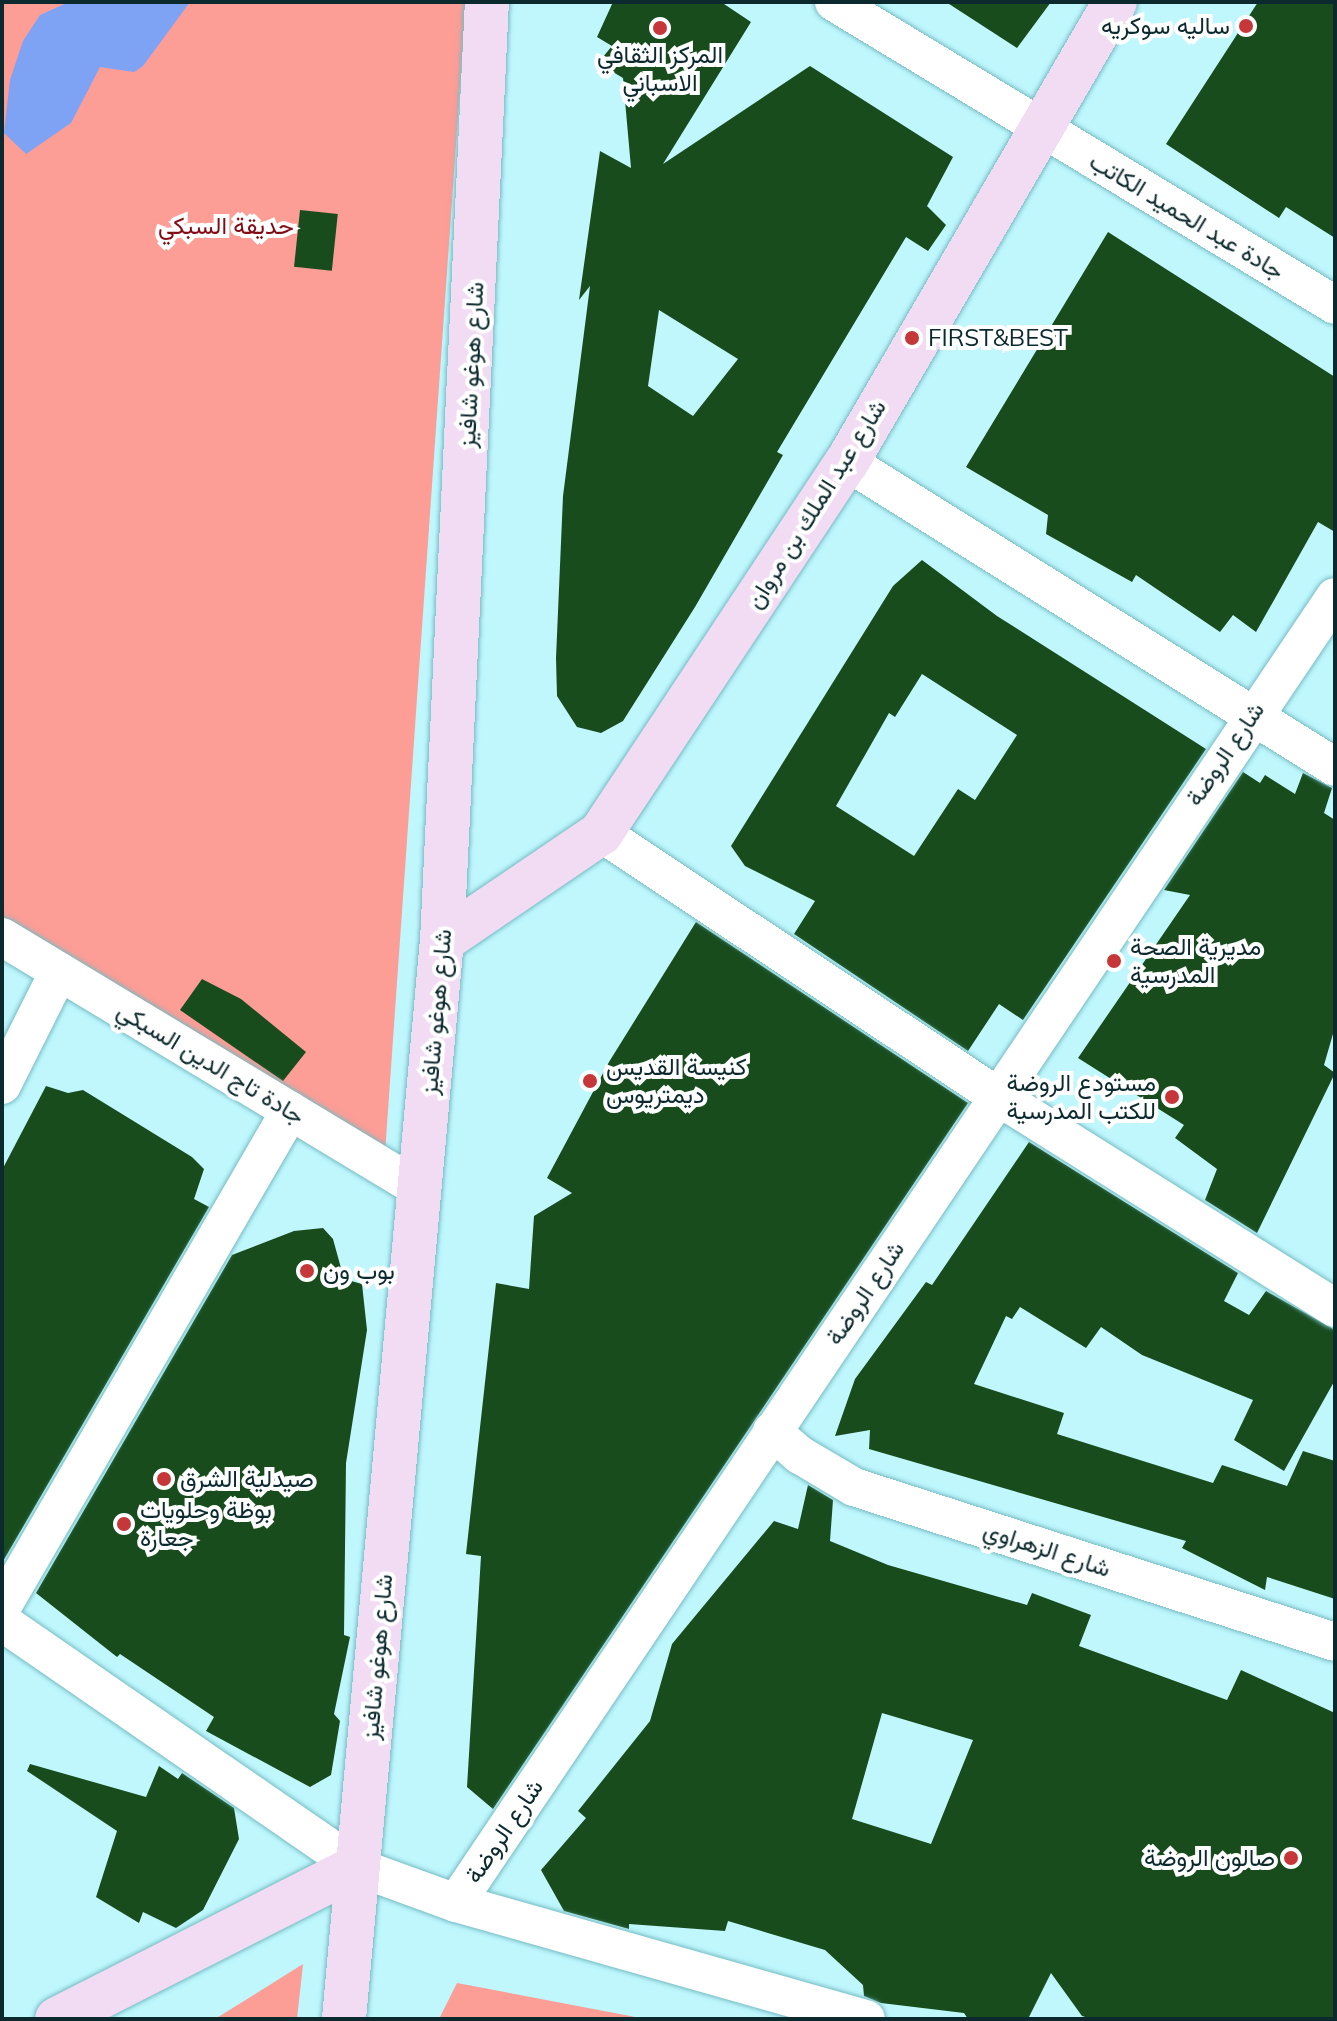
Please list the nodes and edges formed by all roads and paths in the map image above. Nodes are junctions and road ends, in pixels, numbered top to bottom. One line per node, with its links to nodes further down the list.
1 (487, 2): 12 (main road, شارع هوغو شافيز)
2 (834, 2): 4 (street, جادة عبد الحميد الكاتب)
3 (1115, 2): 4 (main road, شارع عبد الملك بن مروان)
4 (1039, 126): 5 (street, جادة عبد الحميد الكاتب); 6 (main road, شارع عبد الملك بن مروان)
5 (1335, 305)
6 (847, 462): 8 (street); 10 (main road, شارع عبد الملك بن مروان)
7 (1335, 597): 8 (street, شارع الروضة)
8 (1252, 715): 9 (street); 15 (street, شارع الروضة)
9 (1335, 767)
10 (601, 833): 12 (main road, شارع عبد الملك بن مروان); 15 (street)
11 (2, 937): 13 (street, جادة تاج الدين السبكي)
12 (442, 941): 17 (main road, شارع هوغو شافيز)
13 (59, 971): 14 (street); 16 (street, جادة تاج الدين السبكي)
14 (2, 1085)
15 (997, 1096): 18 (street); 19 (street, شارع الروضة)
16 (290, 1111): 17 (street, جادة تاج الدين السبكي); 20 (street)
17 (420, 1189): 23 (main road, شارع هوغو شافيز)
18 (1335, 1308)
19 (772, 1431): 22 (street, شارع الزهراوي); 24 (street, شارع الروضة)
20 (2, 1607)
21 (2, 1622): 23 (street, شارع الروضة)
22 (1335, 1642)
23 (357, 1867): 24 (street, شارع الروضة); 25 (main road); 26 (main road, شارع هوغو شافيز)
24 (456, 1903): 27 (street)
25 (57, 2019)
26 (344, 2019)
27 (866, 2019)

